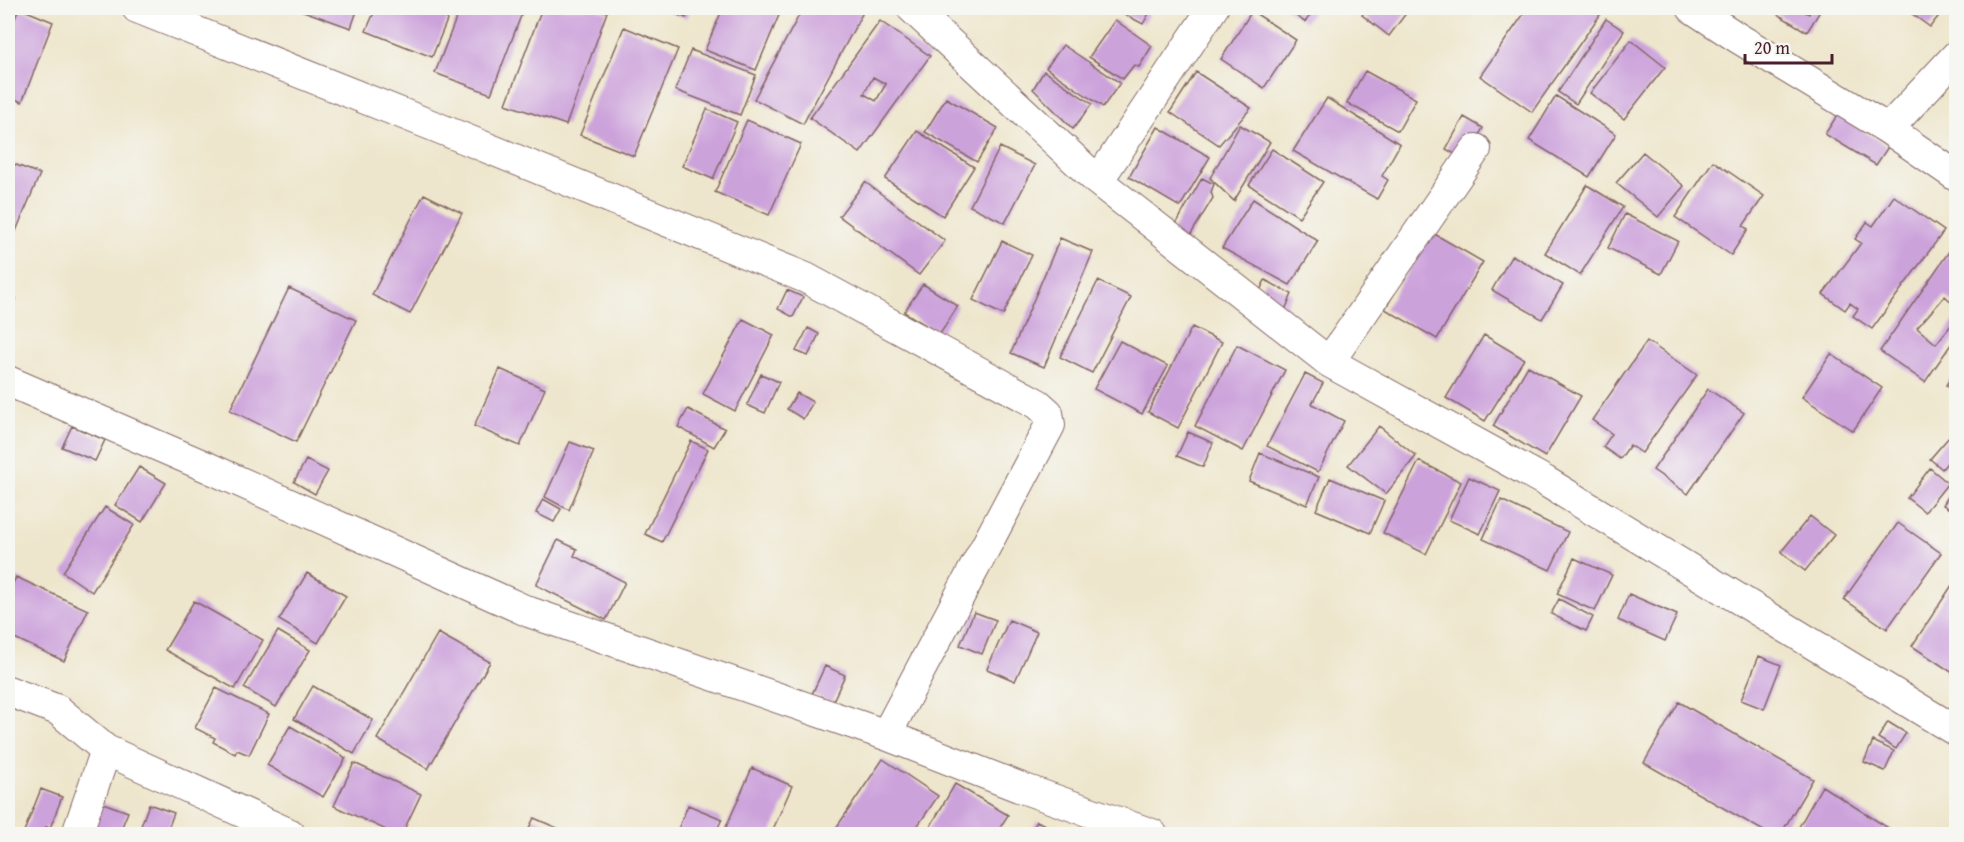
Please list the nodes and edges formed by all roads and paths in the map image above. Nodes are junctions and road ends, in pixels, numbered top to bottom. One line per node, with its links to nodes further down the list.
1 (137, 8): 14 (street)
2 (912, 8): 9 (street)
3 (1214, 8): 9 (street)
4 (1692, 8): 6 (street)
5 (1956, 56): 6 (street)
6 (1888, 129): 8 (street)
7 (1476, 148): 10 (street)
8 (1956, 176)
9 (1098, 181): 10 (street)
10 (1329, 362): 13 (street)
11 (8, 381): 14 (street)
12 (8, 691): 15 (street)
13 (1956, 731)
14 (886, 735): 18 (street)
15 (106, 750): 16 (street); 17 (street)
16 (77, 834)
17 (290, 834)
18 (1152, 834)

